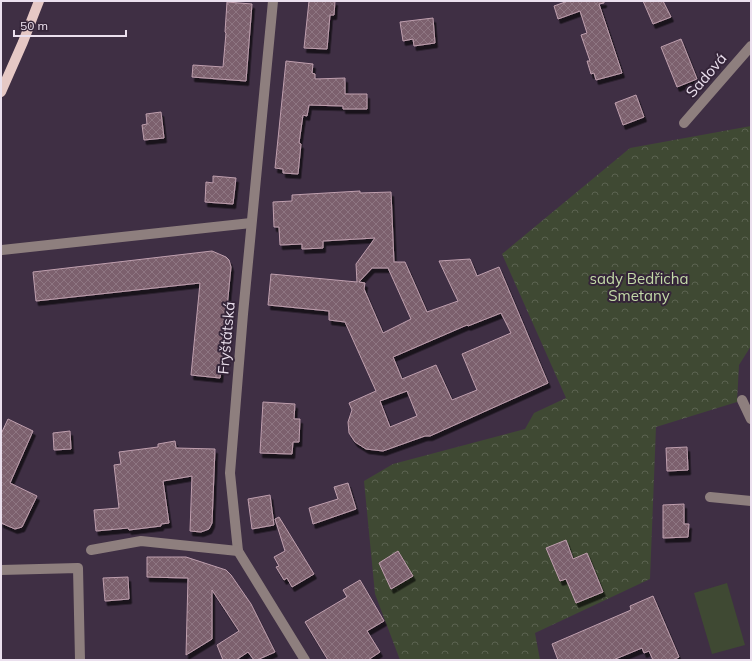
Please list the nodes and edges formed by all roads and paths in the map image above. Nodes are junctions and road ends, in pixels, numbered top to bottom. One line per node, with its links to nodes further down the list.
1 (39, 1): 4 (main road)
2 (273, 1): 6 (street, Fryštátská)
3 (751, 46): 5 (street, Sadová)
4 (1, 92)
5 (684, 123)
6 (251, 224): 7 (street); 13 (street, Fryštátská)
7 (2, 250)
8 (742, 400): 9 (street)
9 (751, 419)
10 (710, 497): 11 (street)
11 (751, 501)
12 (91, 550): 13 (street)
13 (238, 551): 16 (street, Fryštátská)
14 (1, 570): 15 (street)
15 (80, 660)
16 (305, 660)

